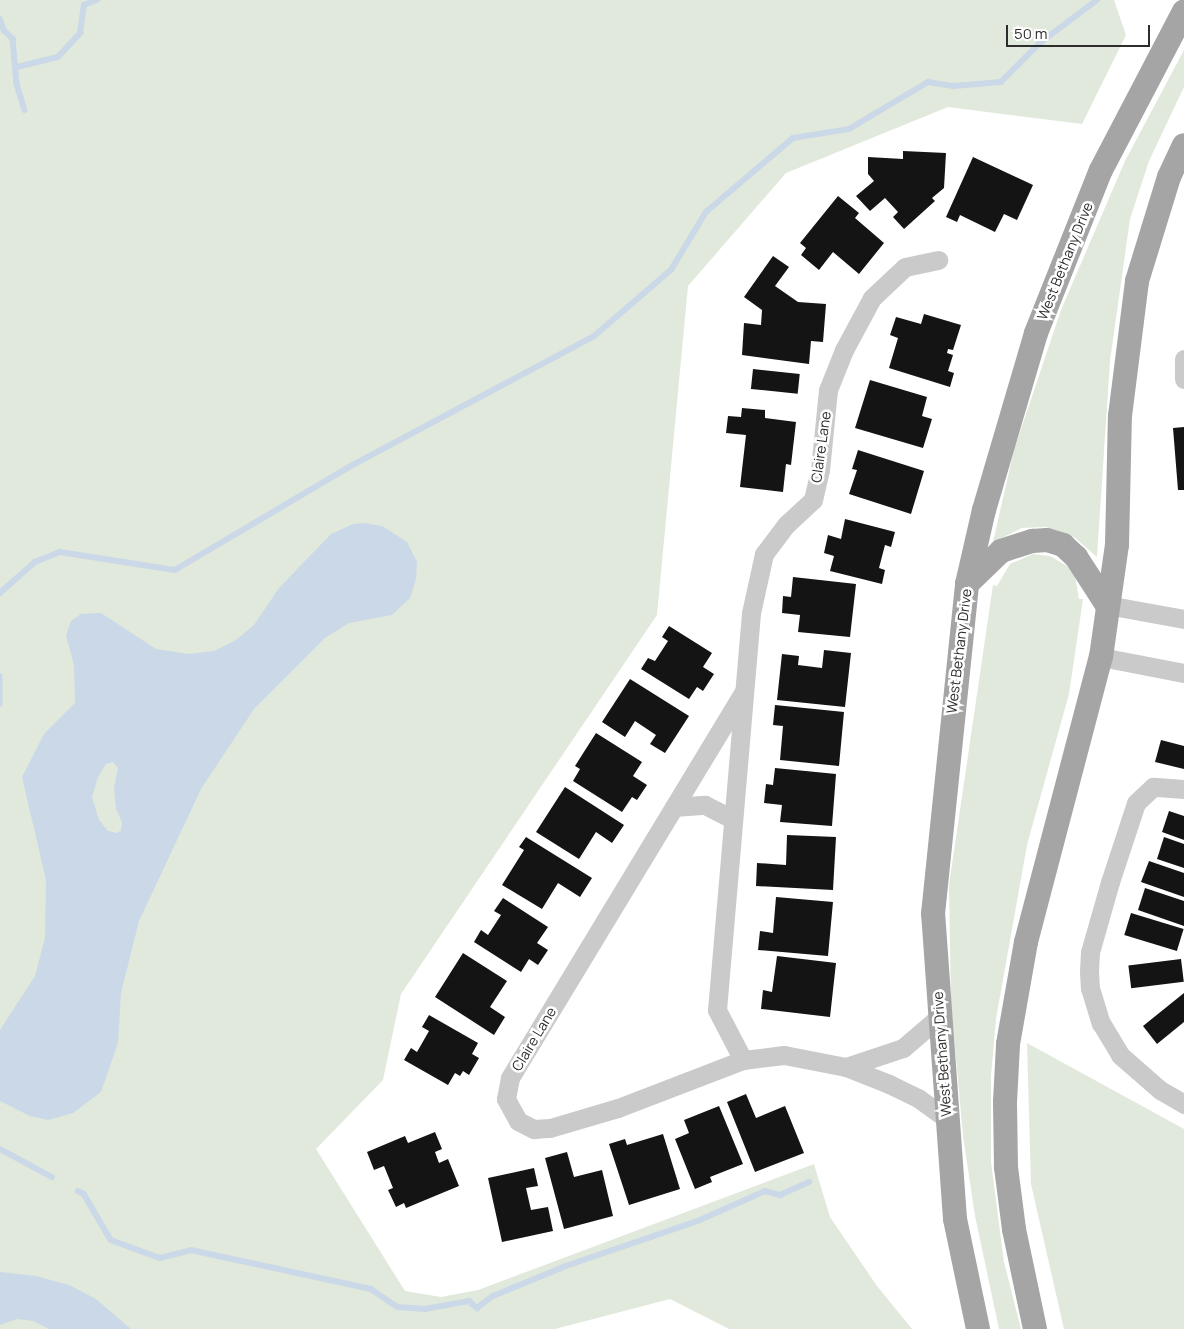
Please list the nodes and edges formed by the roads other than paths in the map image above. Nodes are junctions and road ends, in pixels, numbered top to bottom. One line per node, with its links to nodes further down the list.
1 (1184, 10): 6 (main road, West Bethany Drive)
2 (1184, 145): 7 (main road)
3 (938, 260): 11 (street, Claire Lane)
4 (1184, 359): 5 (street)
5 (1184, 379)
6 (967, 584): 7 (main road); 15 (main road, West Bethany Drive)
7 (1107, 605): 8 (street); 9 (main road)
8 (1184, 619)
9 (1102, 658): 10 (street); 21 (main road)
10 (1184, 673)
11 (743, 693): 13 (street, Claire Lane); 14 (street, Claire Lane)
12 (1184, 789): 18 (street)
13 (674, 807): 14 (street); 16 (street, Claire Lane)
14 (733, 819): 16 (street, Claire Lane)
15 (939, 1017): 17 (street, Claire Lane); 19 (main road, West Bethany Drive)
16 (743, 1060): 17 (street, Claire Lane)
17 (846, 1067): 19 (street, Claire Lane)
18 (1184, 1104)
19 (947, 1119): 20 (main road, West Bethany Drive)
20 (978, 1329)
21 (1035, 1329)

